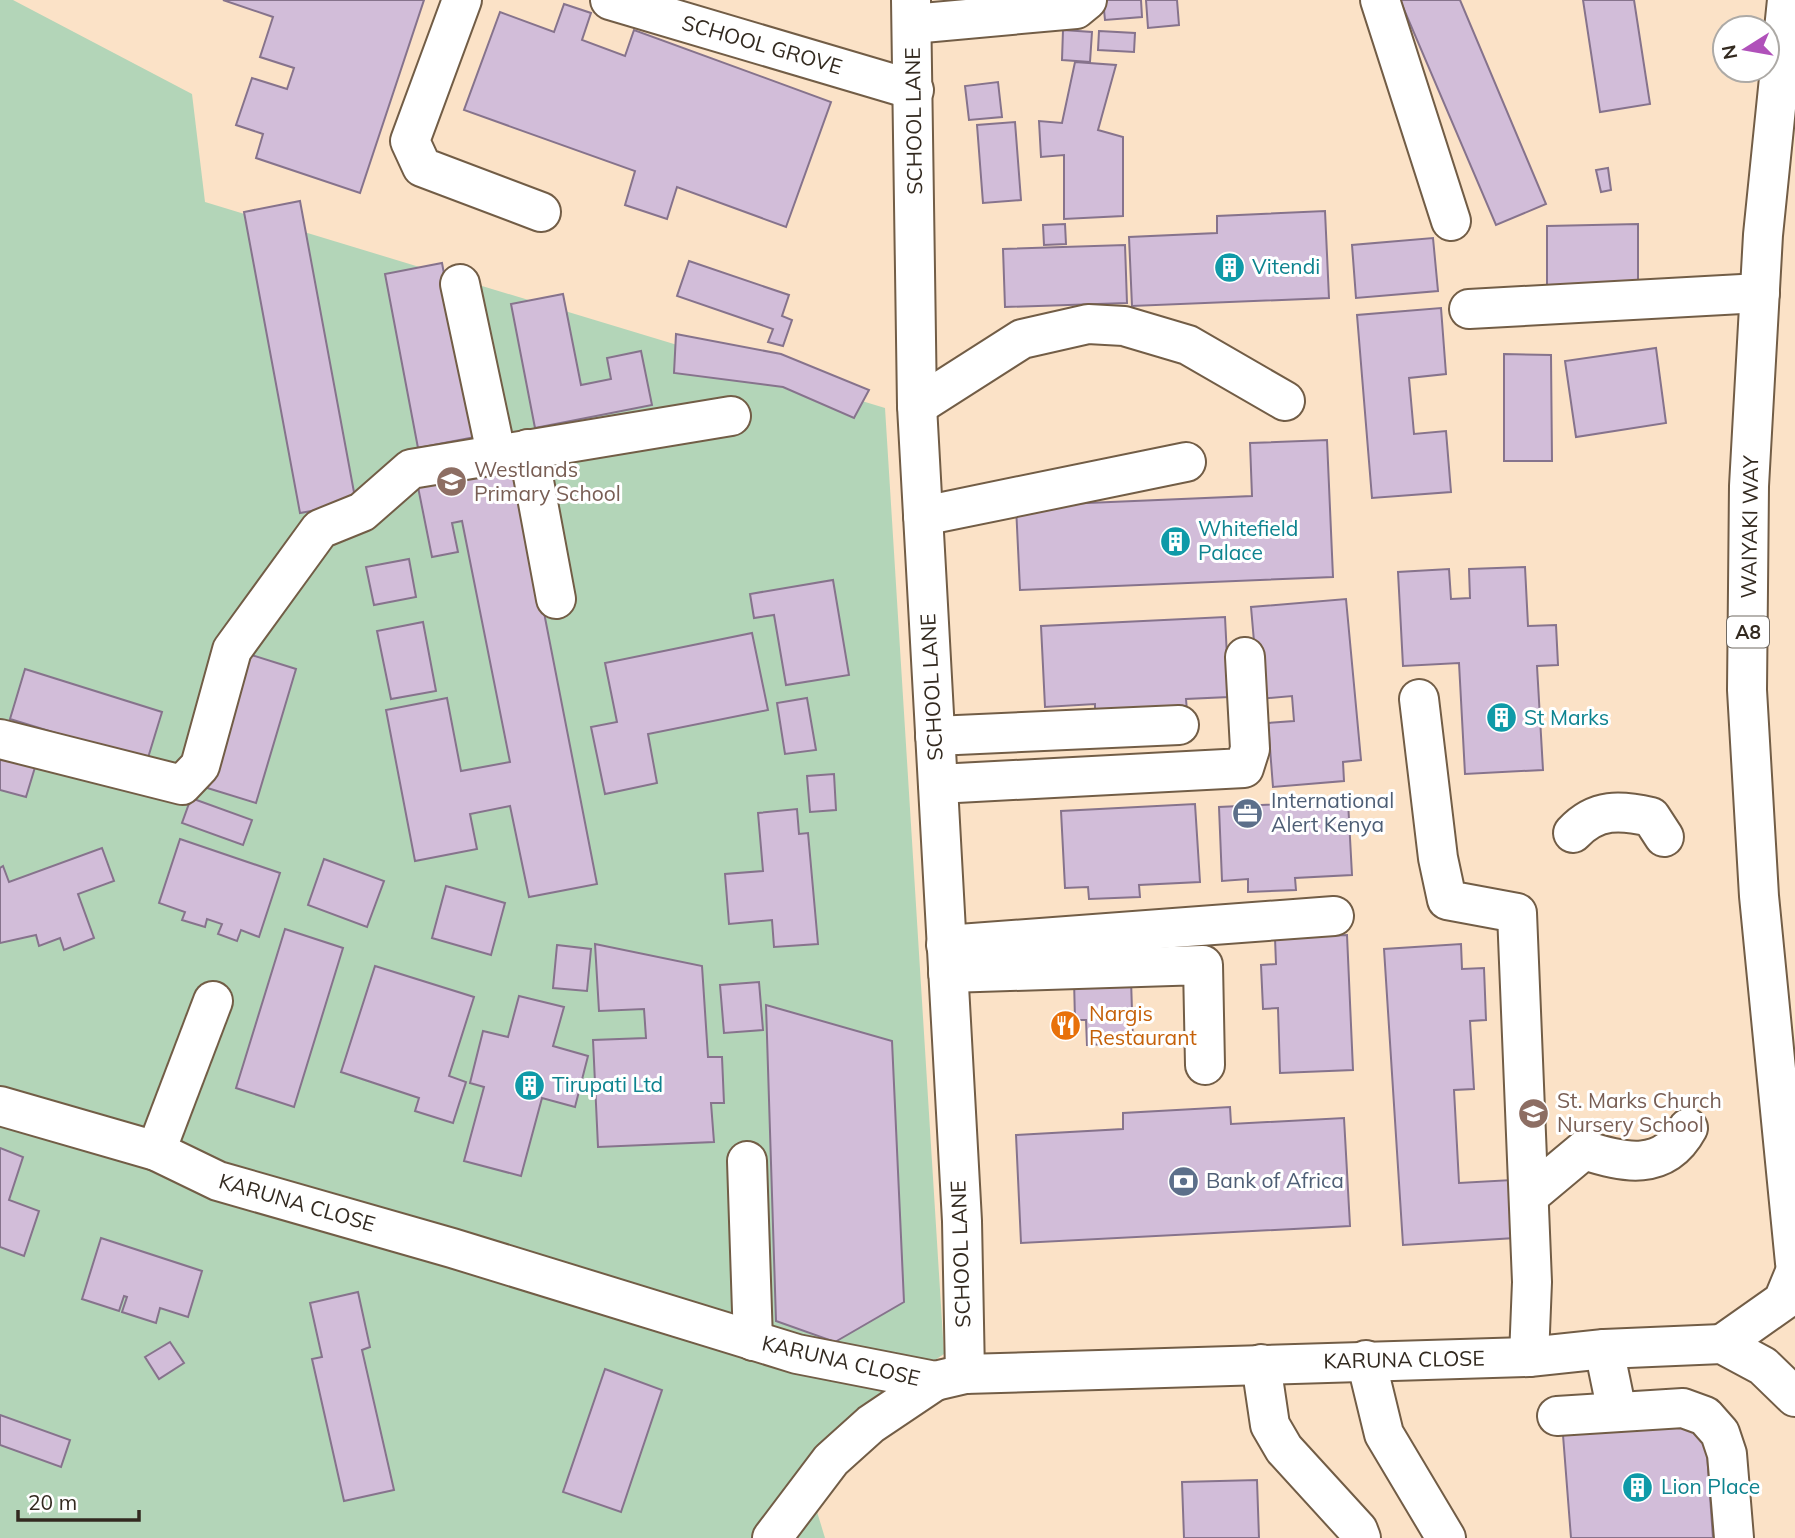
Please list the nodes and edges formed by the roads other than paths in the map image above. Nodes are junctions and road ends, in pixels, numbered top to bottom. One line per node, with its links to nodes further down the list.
1 (462, 0): 8 (main road)
2 (610, 0): 7 (main road, SCHOOL GROVE)
3 (1087, 0): 6 (main road)
4 (1380, 0): 9 (main road)
5 (1787, 0): 11 (main road, WAIYAKI WAY / A8)
6 (912, 12): 7 (main road, SCHOOL LANE)
7 (914, 90): 14 (main road, SCHOOL LANE)
8 (541, 212)
9 (1451, 221)
10 (460, 284): 16 (main road)
11 (1760, 293): 12 (main road); 37 (main road, WAIYAKI WAY / A8)
12 (1469, 309)
13 (1285, 401): 14 (main road)
14 (917, 407): 18 (main road, SCHOOL LANE)
15 (732, 416): 16 (main road)
16 (512, 451): 19 (main road); 24 (main road)
17 (1186, 462): 18 (main road)
18 (923, 516): 23 (main road, SCHOOL LANE)
19 (556, 599)
20 (1245, 657): 25 (main road)
21 (1419, 699): 36 (main road)
22 (1179, 725): 23 (main road)
23 (935, 736): 25 (main road, SCHOOL LANE)
24 (0, 738)
25 (938, 784): 29 (main road, SCHOOL LANE)
26 (1573, 833): 27 (main road)
27 (1664, 837)
28 (1334, 916): 29 (main road)
29 (947, 959): 31 (main road); 45 (main road, SCHOOL LANE)
30 (213, 1001): 34 (main road)
31 (1205, 1065)
32 (0, 1106): 34 (main road, KARUNA CLOSE)
33 (1688, 1128): 36 (main road)
34 (156, 1152): 39 (main road, KARUNA CLOSE)
35 (747, 1161): 39 (main road)
36 (1529, 1196): 42 (main road)
37 (1795, 1263)
38 (1795, 1272): 40 (main road)
39 (753, 1341): 45 (main road, KARUNA CLOSE)
40 (1722, 1344): 41 (main road, KARUNA CLOSE); 46 (main road)
41 (1604, 1349): 42 (main road, KARUNA CLOSE); 47 (main road)
42 (1529, 1357): 43 (main road, KARUNA CLOSE)
43 (1366, 1360): 44 (main road, KARUNA CLOSE); 51 (main road)
44 (1261, 1364): 45 (main road, KARUNA CLOSE); 50 (main road)
45 (950, 1378): 49 (main road)
46 (1795, 1396)
47 (1617, 1412): 48 (main road); 52 (main road)
48 (1557, 1416)
49 (772, 1538)
50 (1361, 1538)
51 (1446, 1538)
52 (1734, 1538)

